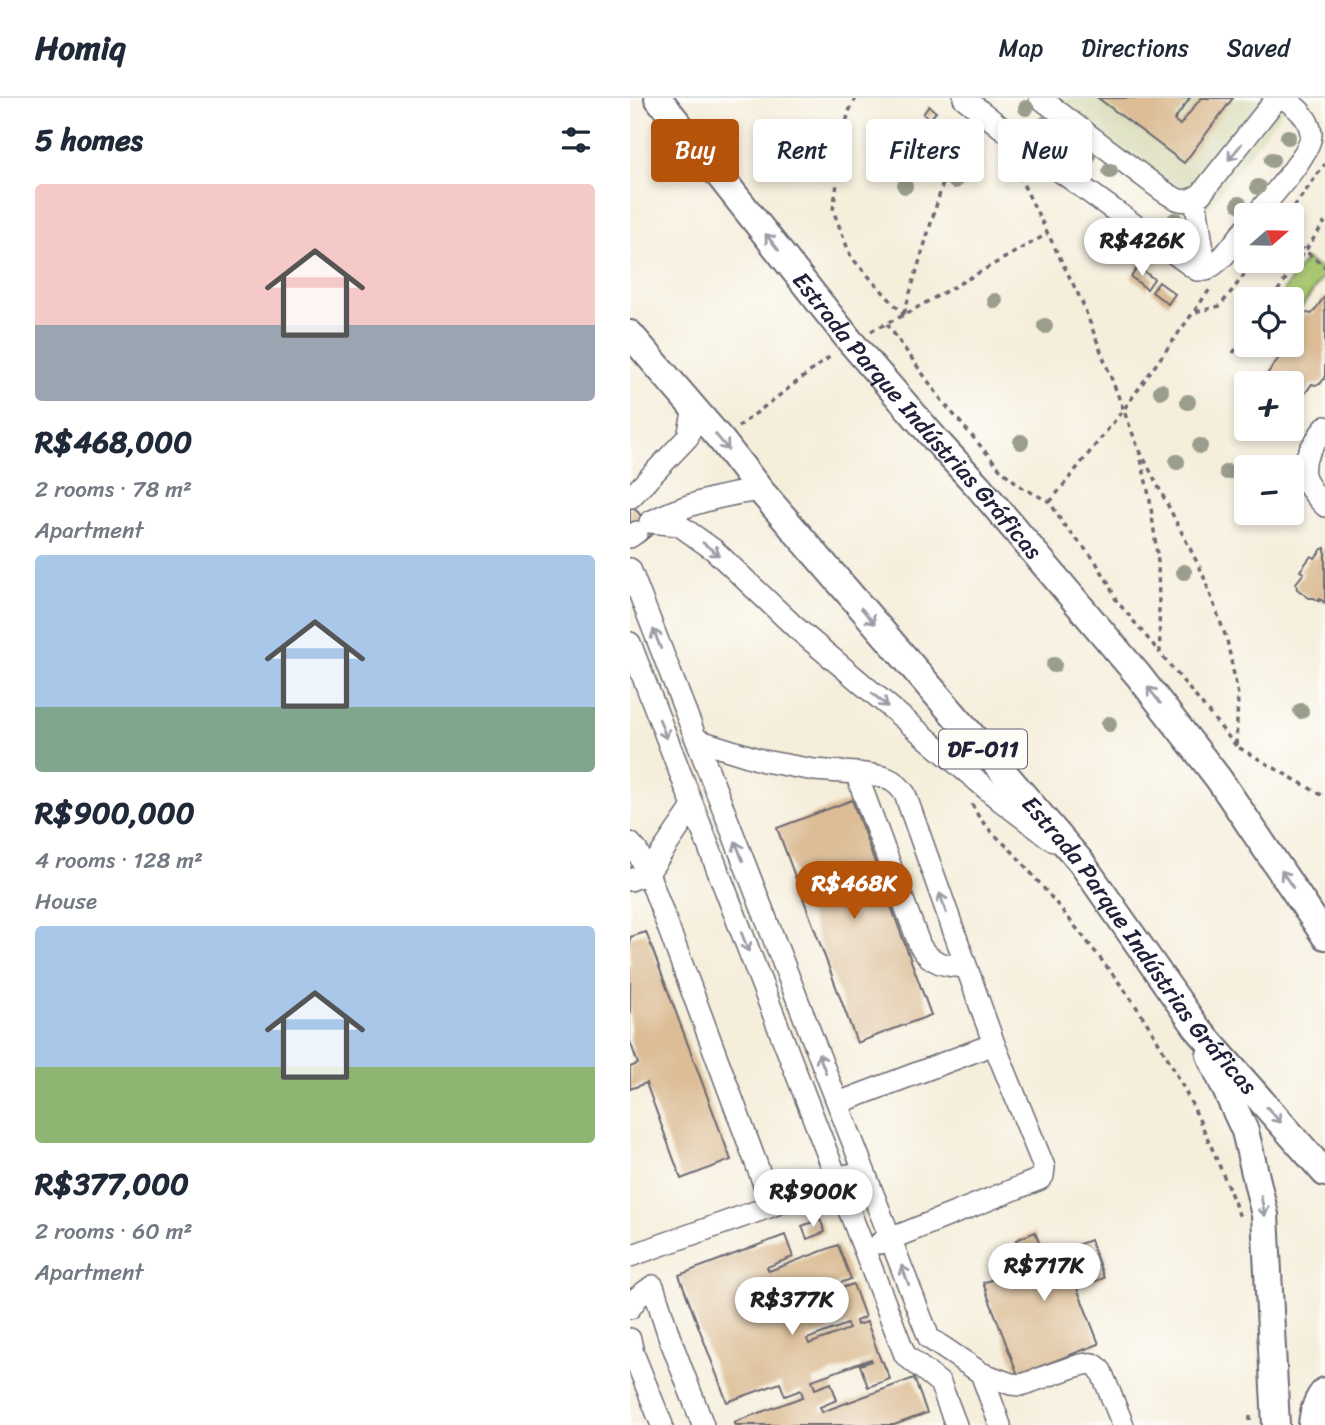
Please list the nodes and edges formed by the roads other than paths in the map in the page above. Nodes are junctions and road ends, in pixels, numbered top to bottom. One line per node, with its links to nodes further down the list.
1 (657, 98): 25 (main road, Estrada Parque Indústrias Gráficas, one-way to 1)
2 (1040, 98): 6 (street)
3 (1277, 98): 6 (street, one-way to 6)
4 (1284, 98): 7 (street)
5 (968, 101): 9 (street)
6 (1195, 198): 9 (street)
7 (1266, 203)
8 (1234, 242): 9 (street)
9 (1206, 270)
10 (630, 334): 11 (main road, Estrada Parque Indústrias Gráficas / DF-011)
11 (694, 408): 13 (main road, Estrada Parque Indústrias Gráficas / DF-011, one-way to 13); 14 (street)
12 (1325, 427): 15 (street)
13 (760, 490): 16 (street); 23 (main road, Estrada Parque Indústrias Gráficas / DF-011, one-way to 23)
14 (631, 497)
15 (1325, 506)
16 (639, 530): 23 (street, one-way to 23)
17 (630, 569): 19 (street, one-way to 17)
18 (630, 643): 21 (street, one-way to 21)
19 (696, 740): 20 (street); 29 (street, one-way to 19)
20 (856, 773): 26 (street); 26 (street, one-way to 20)
21 (693, 807): 24 (street); 32 (street, one-way to 32)
22 (630, 843): 24 (street)
23 (1081, 862): 27 (main road, Estrada Parque Indústrias Gráficas / DF-011)
24 (639, 876): 33 (street)
25 (1325, 936)
26 (966, 967): 28 (street)
27 (1197, 1028): 31 (main road, Estrada Parque Indústrias Gráficas / DF-011, one-way to 31); 49 (main road, one-way to 49)
28 (994, 1044): 29 (street); 34 (street)
29 (838, 1103): 30 (street)
30 (863, 1169): 32 (street); 34 (street)
31 (1325, 1173)
32 (837, 1179): 33 (street); 36 (street)
33 (772, 1206): 35 (street)
34 (891, 1238): 36 (street); 41 (street, one-way to 34)
35 (655, 1247): 37 (street); 38 (street)
36 (865, 1249): 42 (street)
37 (630, 1256)
38 (653, 1286): 39 (street); 45 (street)
39 (630, 1308)
40 (630, 1339): 44 (street)
41 (978, 1372): 42 (street); 47 (street); 48 (street)
42 (940, 1383): 46 (street)
43 (1325, 1391): 50 (main road)
44 (662, 1425)
45 (703, 1425)
46 (956, 1425)
47 (1000, 1425)
48 (1123, 1425)
49 (1276, 1425)
50 (1312, 1425)

